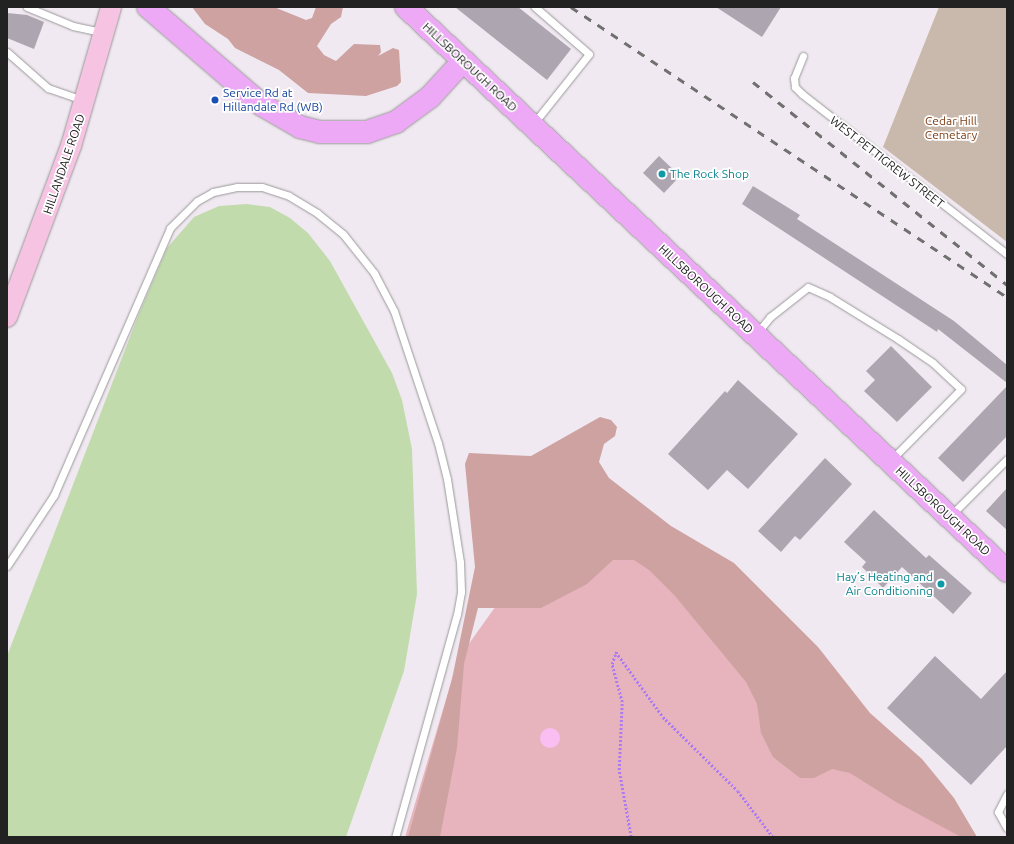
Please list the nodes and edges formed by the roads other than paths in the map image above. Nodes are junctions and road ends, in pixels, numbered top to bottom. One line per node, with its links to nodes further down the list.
1 (26, 7): 6 (lane)
2 (111, 7): 6 (main road, HILLANDALE ROAD)
3 (148, 7): 9 (main road)
4 (406, 7): 9 (main road, HILLSBOROUGH ROAD)
5 (536, 7): 11 (lane)
6 (104, 32): 10 (main road, HILLANDALE ROAD)
7 (7, 52): 10 (lane)
8 (803, 56): 12 (lane, WEST PETTIGREW STREET)
9 (463, 61): 11 (main road, HILLSBOROUGH ROAD)
10 (86, 101): 13 (main road, HILLANDALE ROAD)
11 (532, 125): 14 (main road, HILLSBOROUGH ROAD)
12 (1007, 254)
13 (7, 317)
14 (755, 335): 16 (main road, HILLSBOROUGH ROAD); 16 (lane)
15 (1007, 459): 17 (lane)
16 (890, 461): 17 (main road, HILLSBOROUGH ROAD)
17 (949, 516): 19 (main road, HILLSBOROUGH ROAD)
18 (7, 566): 22 (lane)
19 (1007, 571)
20 (1007, 794): 21 (lane)
21 (1007, 828)
22 (395, 837)

